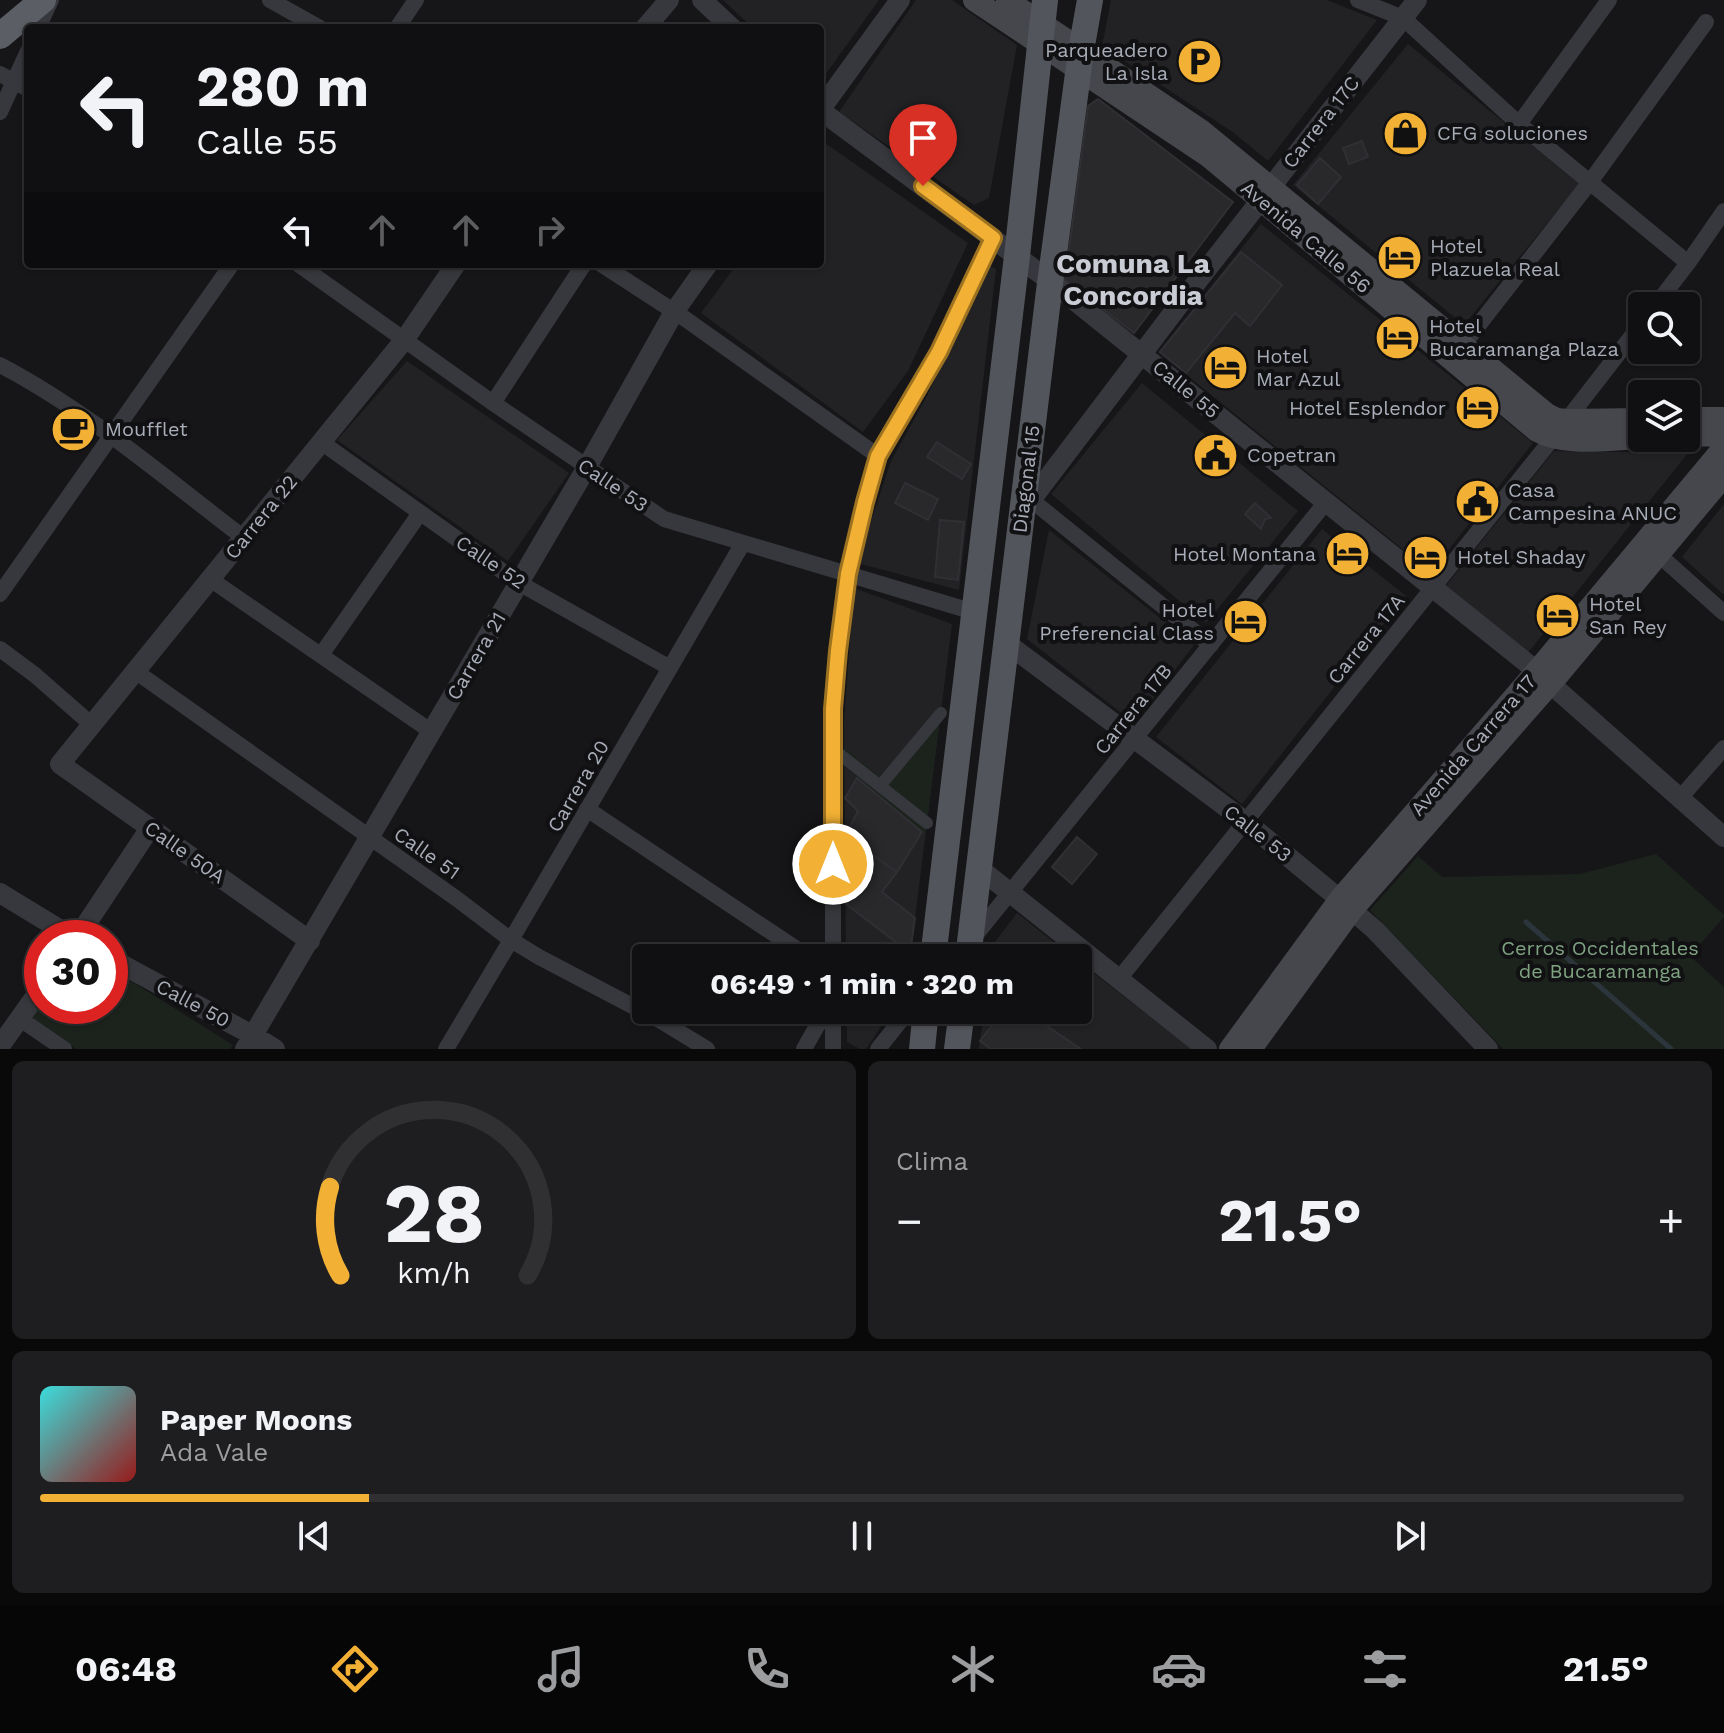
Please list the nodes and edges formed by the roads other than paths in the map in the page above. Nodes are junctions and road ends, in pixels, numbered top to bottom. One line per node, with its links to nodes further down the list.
1 (43, 0): 22 (highway)
2 (51, 0): 17 (street)
3 (270, 0): 18 (street)
4 (416, 0): 19 (street)
5 (669, 0): 20 (street)
6 (702, 0): 21 (street)
7 (900, 0): 26 (street)
8 (974, 0): 16 (main road, Avenida Calle 56)
9 (1007, 0): 16 (main road, Avenida Calle 56)
10 (1090, 0): 24 (main road, Diagonal 15)
11 (1358, 0): 14 (street)
12 (1417, 0): 14 (street, Carrera 17C)
13 (1609, 0): 29 (street)
14 (1403, 18): 29 (street); 31 (street, Carrera 17C)
15 (1706, 22): 30 (street)
16 (1042, 23): 24 (main road, Avenida Calle 56); 34 (main road, Diagonal 15)
17 (40, 24)
18 (313, 24)
19 (400, 24)
20 (648, 24)
21 (728, 24)
22 (0, 36)
23 (24, 60): 25 (street)
24 (1080, 60): 31 (main road, Avenida Calle 56); 42 (main road, Diagonal 15)
25 (14, 82): 27 (street)
26 (824, 104)
27 (0, 112)
28 (824, 113): 33 (street, Calle 55)
29 (1519, 124): 30 (street)
30 (1590, 182): 35 (street); 47 (street)
31 (1266, 193): 47 (main road, Avenida Calle 56); 48 (street, Carrera 17C); 54 (main road, Avenida Calle 56)
32 (1724, 211): 35 (street)
33 (993, 238): 34 (street, Calle 55); 61 (street)
34 (1017, 256): 42 (street, Calle 55); 75 (main road, Diagonal 15)
35 (1688, 263): 43 (street)
36 (229, 268): 56 (street)
37 (304, 268): 45 (street, Calle 53)
38 (453, 268): 45 (street, Carrera 22)
39 (581, 268): 50 (street)
40 (607, 268): 44 (street)
41 (705, 268): 44 (street, Carrera 21)
42 (1050, 281): 48 (street, Calle 55); 64 (main road, Diagonal 15)
43 (1666, 292)
44 (674, 312): 61 (street); 62 (street, Carrera 21)
45 (405, 339): 50 (street, Calle 53); 59 (street, Carrera 22)
46 (1628, 341): 54 (street, Carrera 17A)
47 (1463, 345): 54 (main road, Avenida Calle 56)
48 (1142, 354): 64 (street, Carrera 17C); 65 (street, Calle 55)
49 (0, 365): 56 (street)
50 (493, 403): 62 (street, Calle 53)
51 (1700, 418): 52 (main road)
52 (1724, 418)
53 (1628, 421): 54 (main road, Avenida Calle 56)
54 (1560, 429): 58 (main road, Avenida Calle 56); 73 (street, Carrera 17A)
55 (1724, 435): 57 (main road)
56 (111, 436): 67 (street); 74 (street)
57 (1700, 436)
58 (1628, 438)
59 (321, 442): 66 (street, Calle 52); 67 (street, Carrera 22)
60 (1724, 447): 83 (main road, Avenida Carrera 17)
61 (878, 456): 70 (street)
62 (587, 467): 68 (street, Calle 53); 72 (street, Carrera 21)
63 (1724, 476): 69 (main road, Avenida Carrera 17)
64 (1026, 502): 77 (main road, Diagonal 15); 78 (street)
65 (1326, 502): 73 (street, Calle 55); 78 (street, Carrera 17B)
66 (420, 513): 72 (street, Calle 52); 80 (street)
67 (244, 538): 71 (street, Carrera 22)
68 (743, 543): 70 (street, Calle 53); 81 (street, Carrera 20)
69 (1658, 554): 76 (street); 83 (main road, Avenida Carrera 17)
70 (848, 574): 75 (street, Calle 53); 89 (street)
71 (210, 579): 80 (street); 82 (street, Carrera 22)
72 (519, 583): 81 (street, Calle 52); 86 (street, Carrera 21)
73 (1433, 588): 83 (street, Calle 55); 94 (street, Carrera 17A)
74 (0, 594)
75 (974, 612): 109 (main road, Diagonal 15)
76 (1724, 613)
77 (1005, 642): 87 (street, Calle 53); 99 (main road, Diagonal 15)
78 (1211, 645): 87 (street, Carrera 17B)
79 (0, 649): 85 (street)
80 (321, 655): 86 (street)
81 (670, 668): 93 (street, Carrera 20)
82 (135, 671): 85 (street, Carrera 22); 98 (street, Calle 51)
83 (1544, 677): 92 (street, Calle 55); 102 (main road, Avenida Carrera 17)
84 (941, 713): 91 (street)
85 (92, 725): 90 (street, Carrera 22)
86 (432, 732): 98 (street, Carrera 21)
87 (1135, 739): 94 (street, Calle 53); 100 (street, Carrera 17B)
88 (1724, 748): 92 (street)
89 (833, 749): 91 (street); 108 (street)
90 (60, 764): 96 (street, Calle 50A)
91 (880, 786): 95 (street)
92 (1680, 798): 97 (street, Calle 55)
93 (587, 809): 105 (street, Carrera 20); 107 (street)
94 (1246, 822): 102 (street, Calle 53); 113 (street, Carrera 17A)
95 (927, 823)
96 (150, 828): 104 (street); 106 (street, Calle 50A)
97 (1724, 837)
98 (370, 838): 105 (street, Calle 51); 106 (street, Carrera 21)
99 (979, 868): 100 (street); 110 (main road, Diagonal 15)
100 (1010, 892): 111 (street, Carrera 17B); 113 (street)
101 (0, 893): 103 (street)
102 (1346, 905): 133 (main road, Avenida Carrera 17); 134 (main road, Avenida Carrera 17); 135 (street, Calle 53)
103 (46, 920)
104 (88, 920)
105 (511, 940): 125 (street, Carrera 20); 126 (street, Calle 51)
106 (310, 941): 121 (street, Carrera 21)
107 (789, 944)
108 (833, 944)
109 (935, 944)
110 (970, 944)
111 (973, 944)
112 (128, 969): 121 (street, Calle 50)
113 (1119, 979): 132 (street)
114 (24, 1013): 115 (street)
115 (20, 1019): 122 (street); 123 (street)
116 (818, 1024): 127 (street)
117 (833, 1024): 128 (street)
118 (898, 1024): 129 (street)
119 (925, 1024): 130 (main road)
120 (960, 1024): 131 (main road)
121 (250, 1042): 124 (street, Calle 50)
122 (0, 1046)
123 (64, 1049)
124 (275, 1049)
125 (446, 1049)
126 (707, 1049)
127 (804, 1049)
128 (833, 1049)
129 (878, 1049)
130 (922, 1049)
131 (957, 1049)
132 (1207, 1049)
133 (1230, 1049)
134 (1251, 1049)
135 (1488, 1049)

